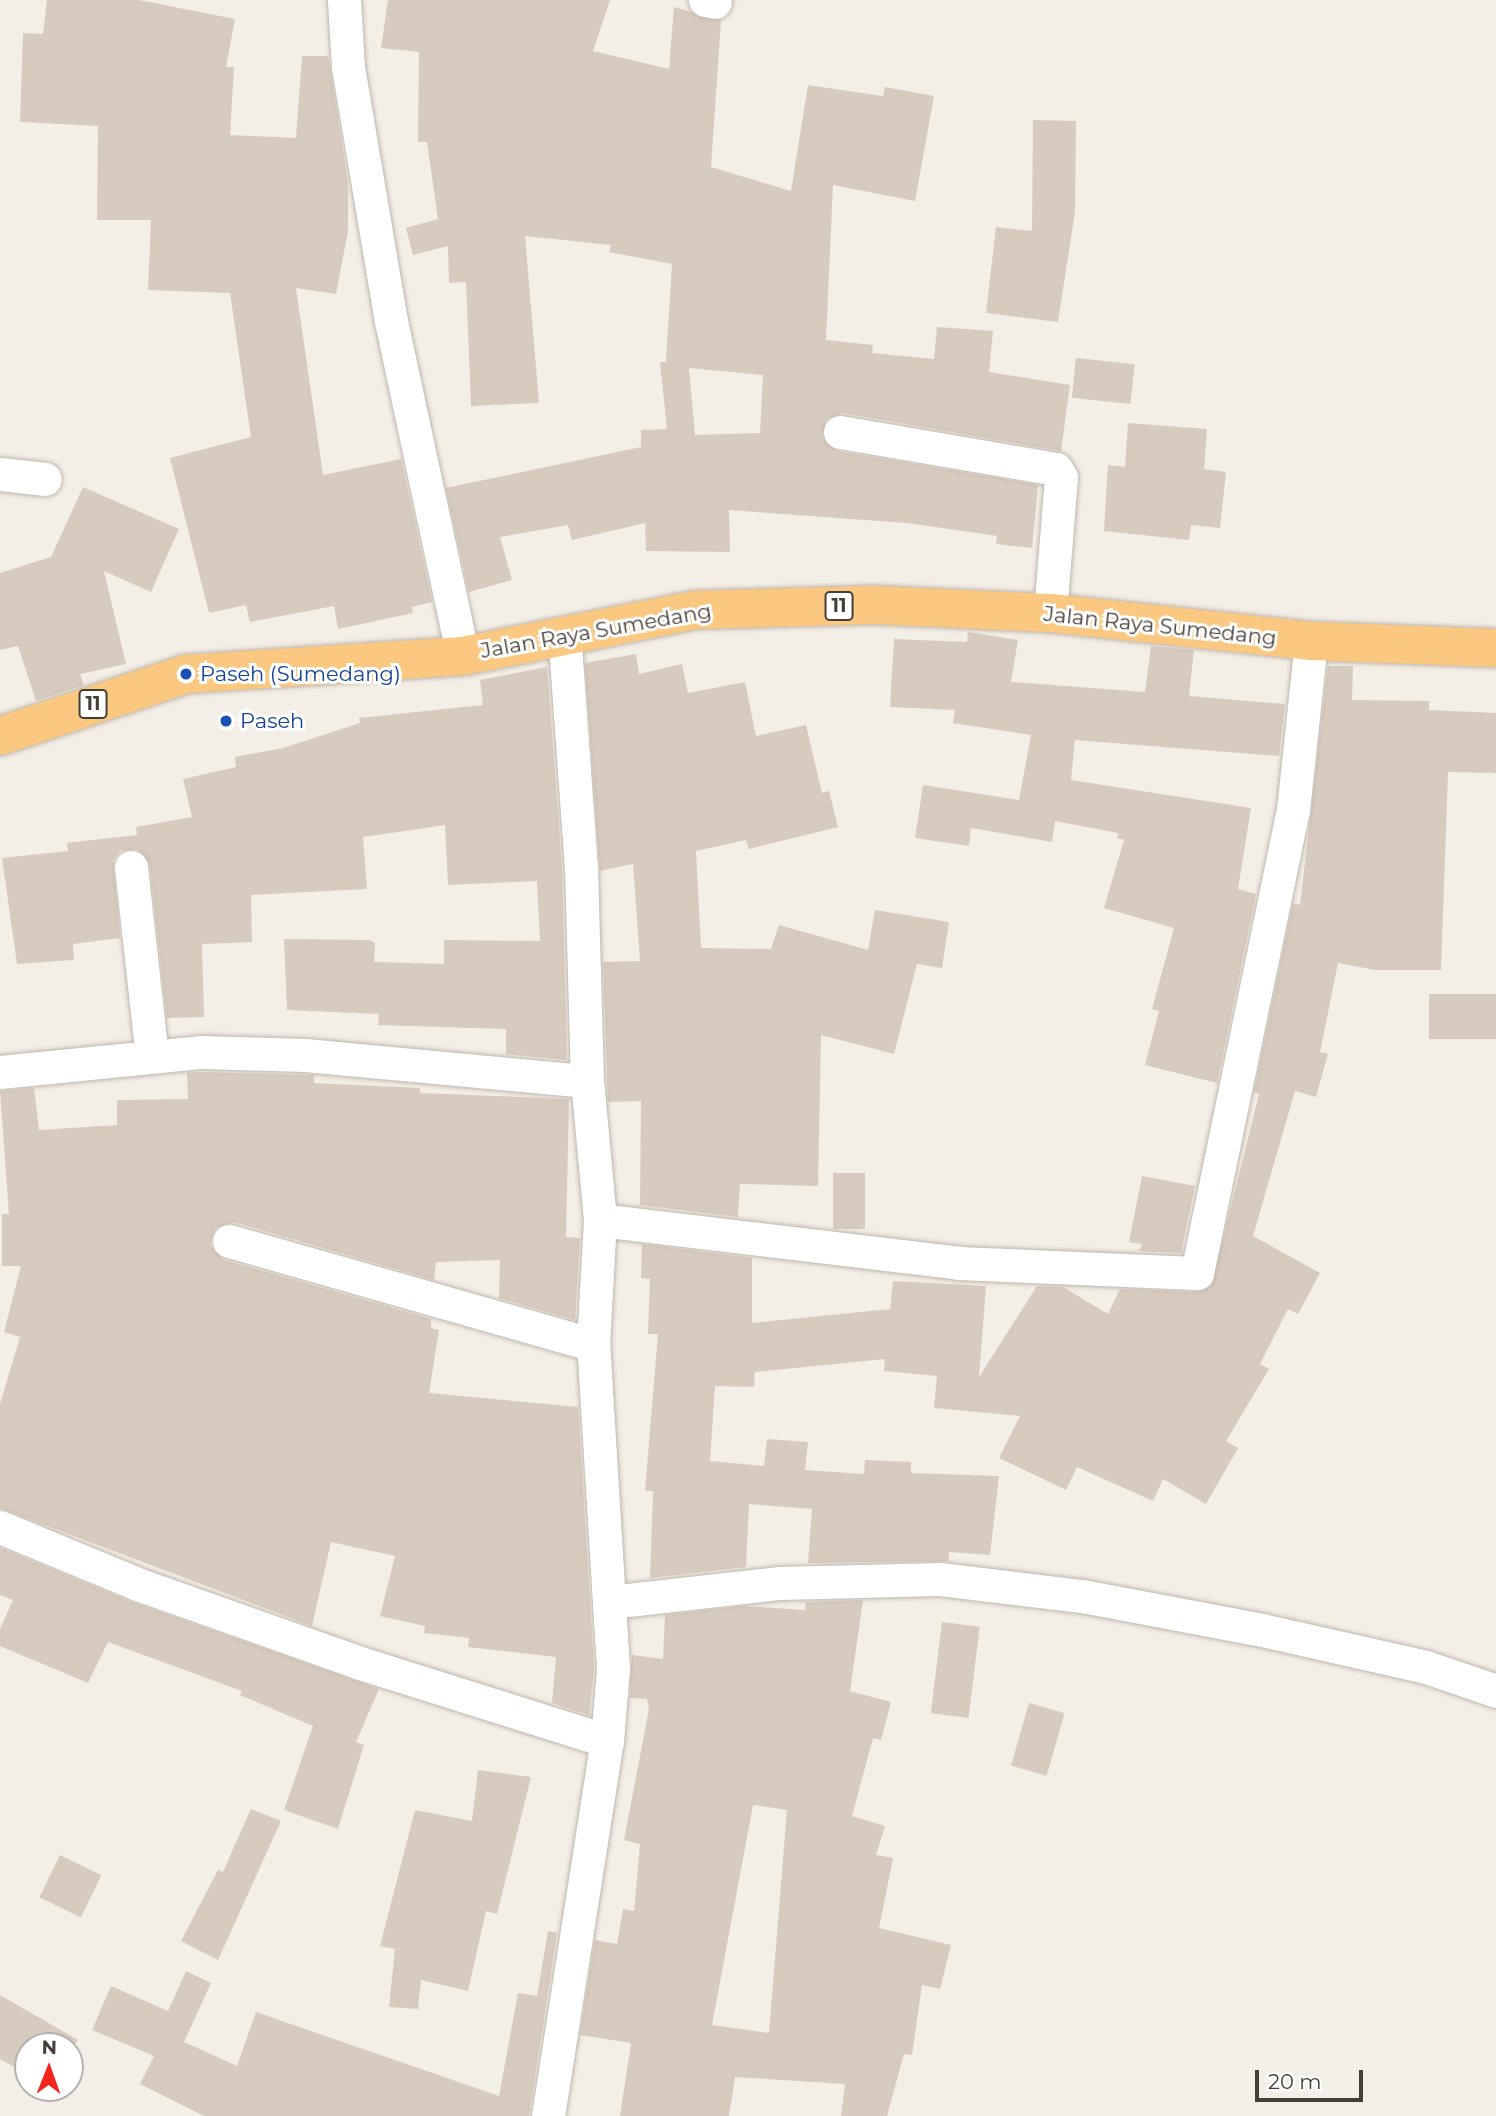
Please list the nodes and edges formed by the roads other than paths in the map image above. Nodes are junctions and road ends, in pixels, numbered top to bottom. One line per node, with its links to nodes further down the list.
1 (344, 0): 9 (street)
2 (840, 432): 5 (street)
3 (0, 474): 4 (street)
4 (45, 479)
5 (1050, 614): 6 (highway, Jalan Raya Sumedang / 11); 7 (highway, Jalan Raya Sumedang / 11)
6 (564, 633): 9 (highway, Jalan Raya Sumedang / 11); 14 (street)
7 (1311, 641): 8 (highway, Jalan Raya Sumedang / 11); 15 (street)
8 (1496, 648)
9 (463, 656): 10 (highway, Jalan Raya Sumedang / 11)
10 (0, 736)
11 (131, 867): 12 (street)
12 (152, 1057): 13 (street); 14 (street)
13 (0, 1072)
14 (587, 1082): 15 (street)
15 (600, 1220): 17 (street)
16 (229, 1241): 17 (street)
17 (593, 1345): 19 (street)
18 (0, 1527): 21 (street)
19 (610, 1602): 20 (street); 21 (street)
20 (1496, 1691)
21 (607, 1741): 22 (street)
22 (548, 2116)

